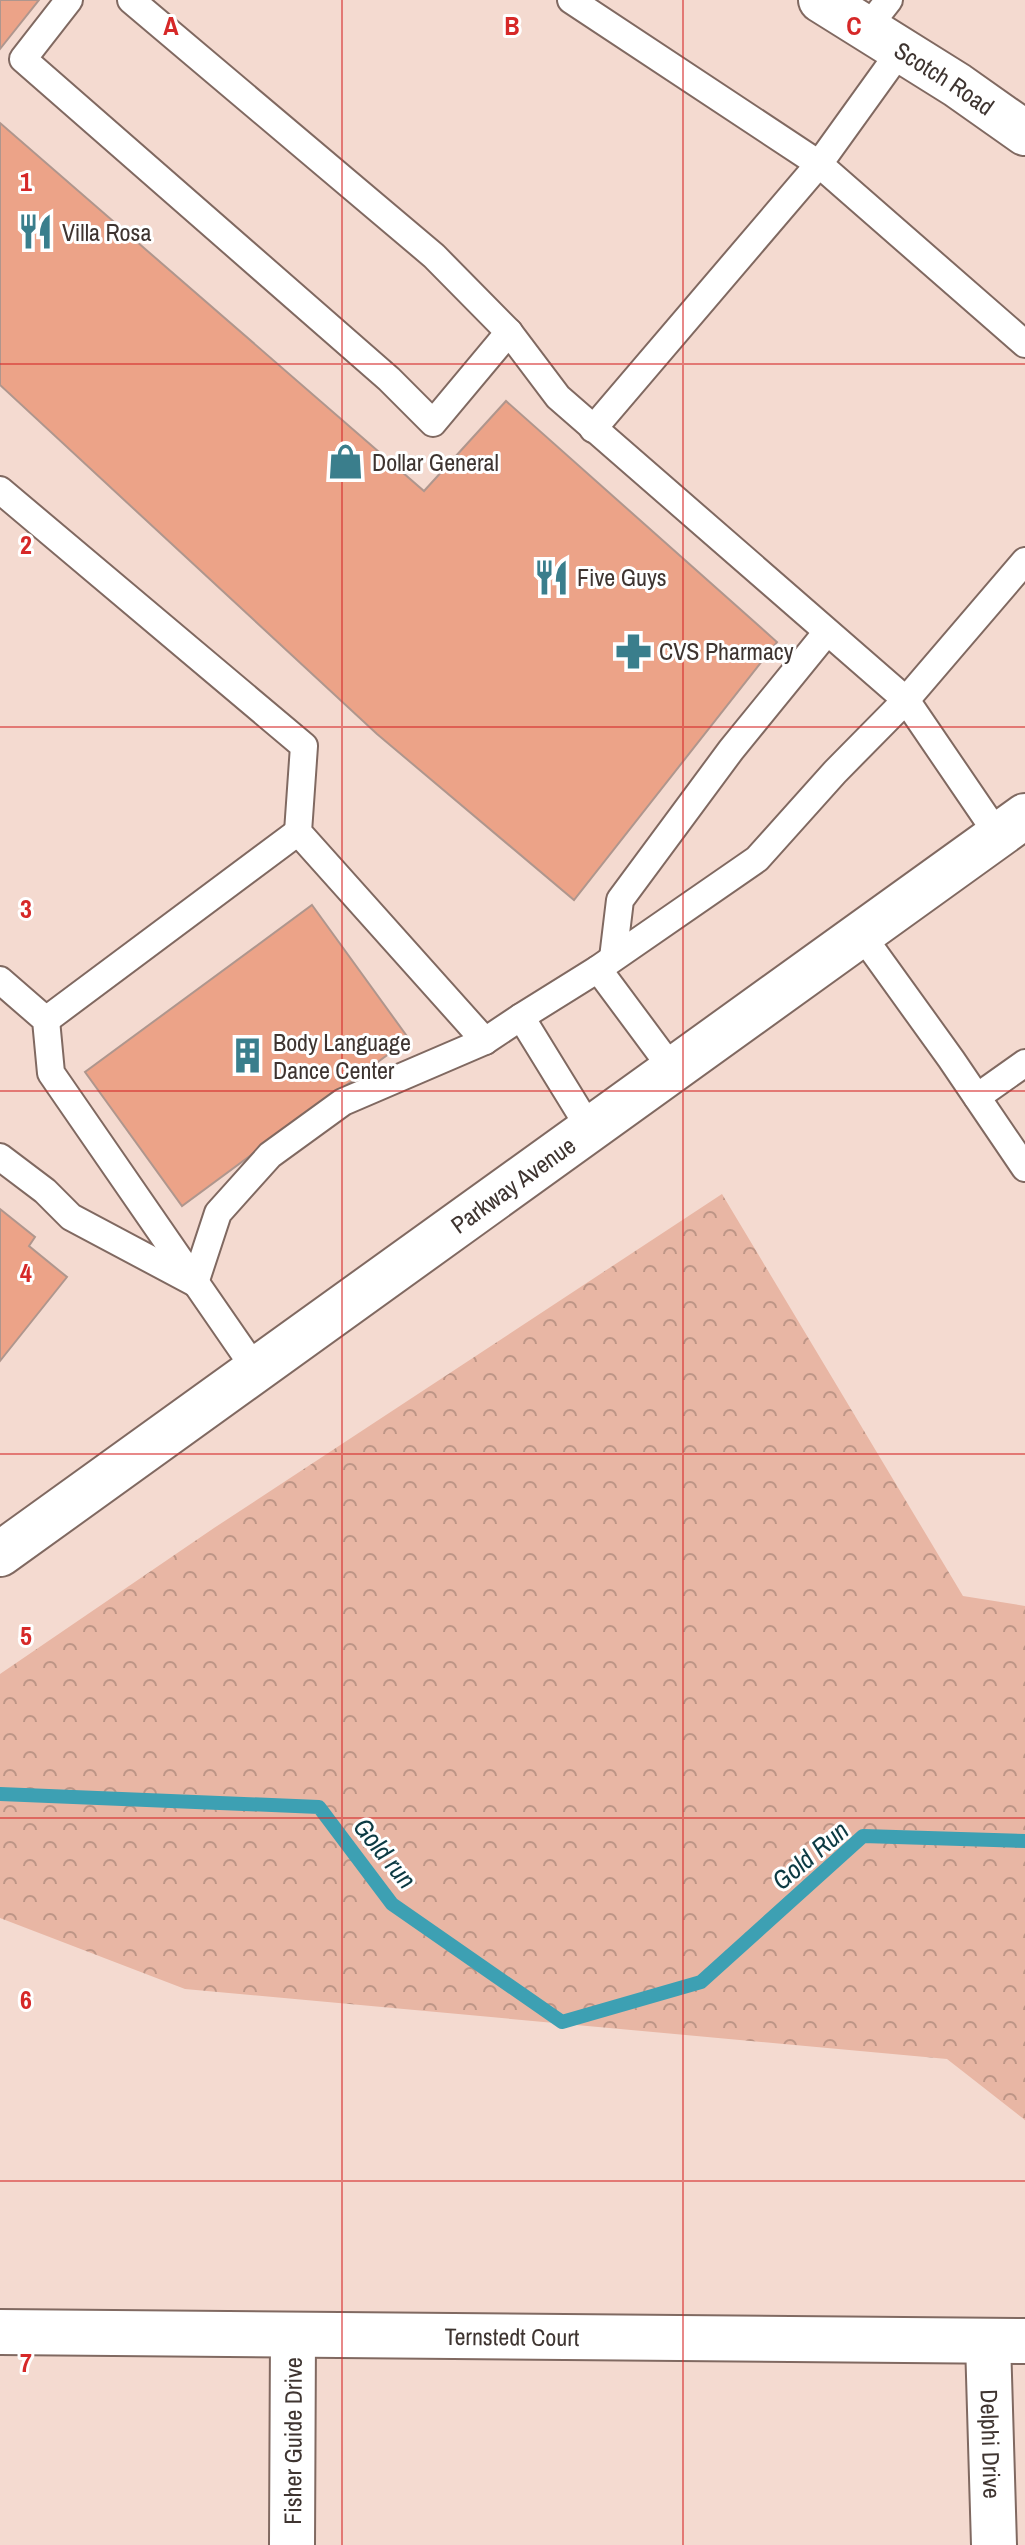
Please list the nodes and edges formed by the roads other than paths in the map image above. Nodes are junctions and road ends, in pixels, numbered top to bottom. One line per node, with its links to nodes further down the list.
1 (69, 0): 8 (lane)
2 (131, 0): 8 (lane)
3 (571, 0): 7 (lane)
4 (821, 0): 5 (main road, Scotch Road)
5 (886, 26): 6 (main road, Scotch Road); 7 (lane)
6 (1025, 133)
7 (819, 164): 9 (lane); 10 (lane)
8 (509, 332): 10 (lane)
9 (1025, 344)
10 (593, 429): 13 (lane)
11 (0, 490): 16 (lane)
12 (1025, 561): 14 (lane)
13 (827, 632): 14 (lane); 18 (lane)
14 (906, 700): 15 (lane); 18 (lane)
15 (1012, 826): 17 (main road, Parkway Avenue)
16 (298, 832): 21 (lane); 22 (lane)
17 (861, 934): 24 (main road, Parkway Avenue); 25 (lane)
18 (605, 964): 20 (lane); 24 (lane)
19 (0, 980): 21 (lane)
20 (521, 1017): 22 (lane); 26 (lane)
21 (46, 1020): 29 (lane)
22 (485, 1041): 29 (lane)
23 (1025, 1063): 25 (lane)
24 (673, 1070): 26 (main road, Parkway Avenue)
25 (977, 1097): 28 (lane)
26 (590, 1129): 30 (main road, Parkway Avenue)
27 (0, 1157): 29 (lane)
28 (1025, 1168)
29 (195, 1283): 30 (lane)
30 (256, 1370): 31 (main road, Parkway Avenue)
31 (0, 1554)
32 (0, 2332): 33 (main road, Ternstedt Court)
33 (293, 2336): 34 (main road, Ternstedt Court); 35 (main road, Fisher Guide Drive)
34 (1007, 2342): 36 (main road, Delphi Drive)
35 (292, 2545)
36 (994, 2545)

